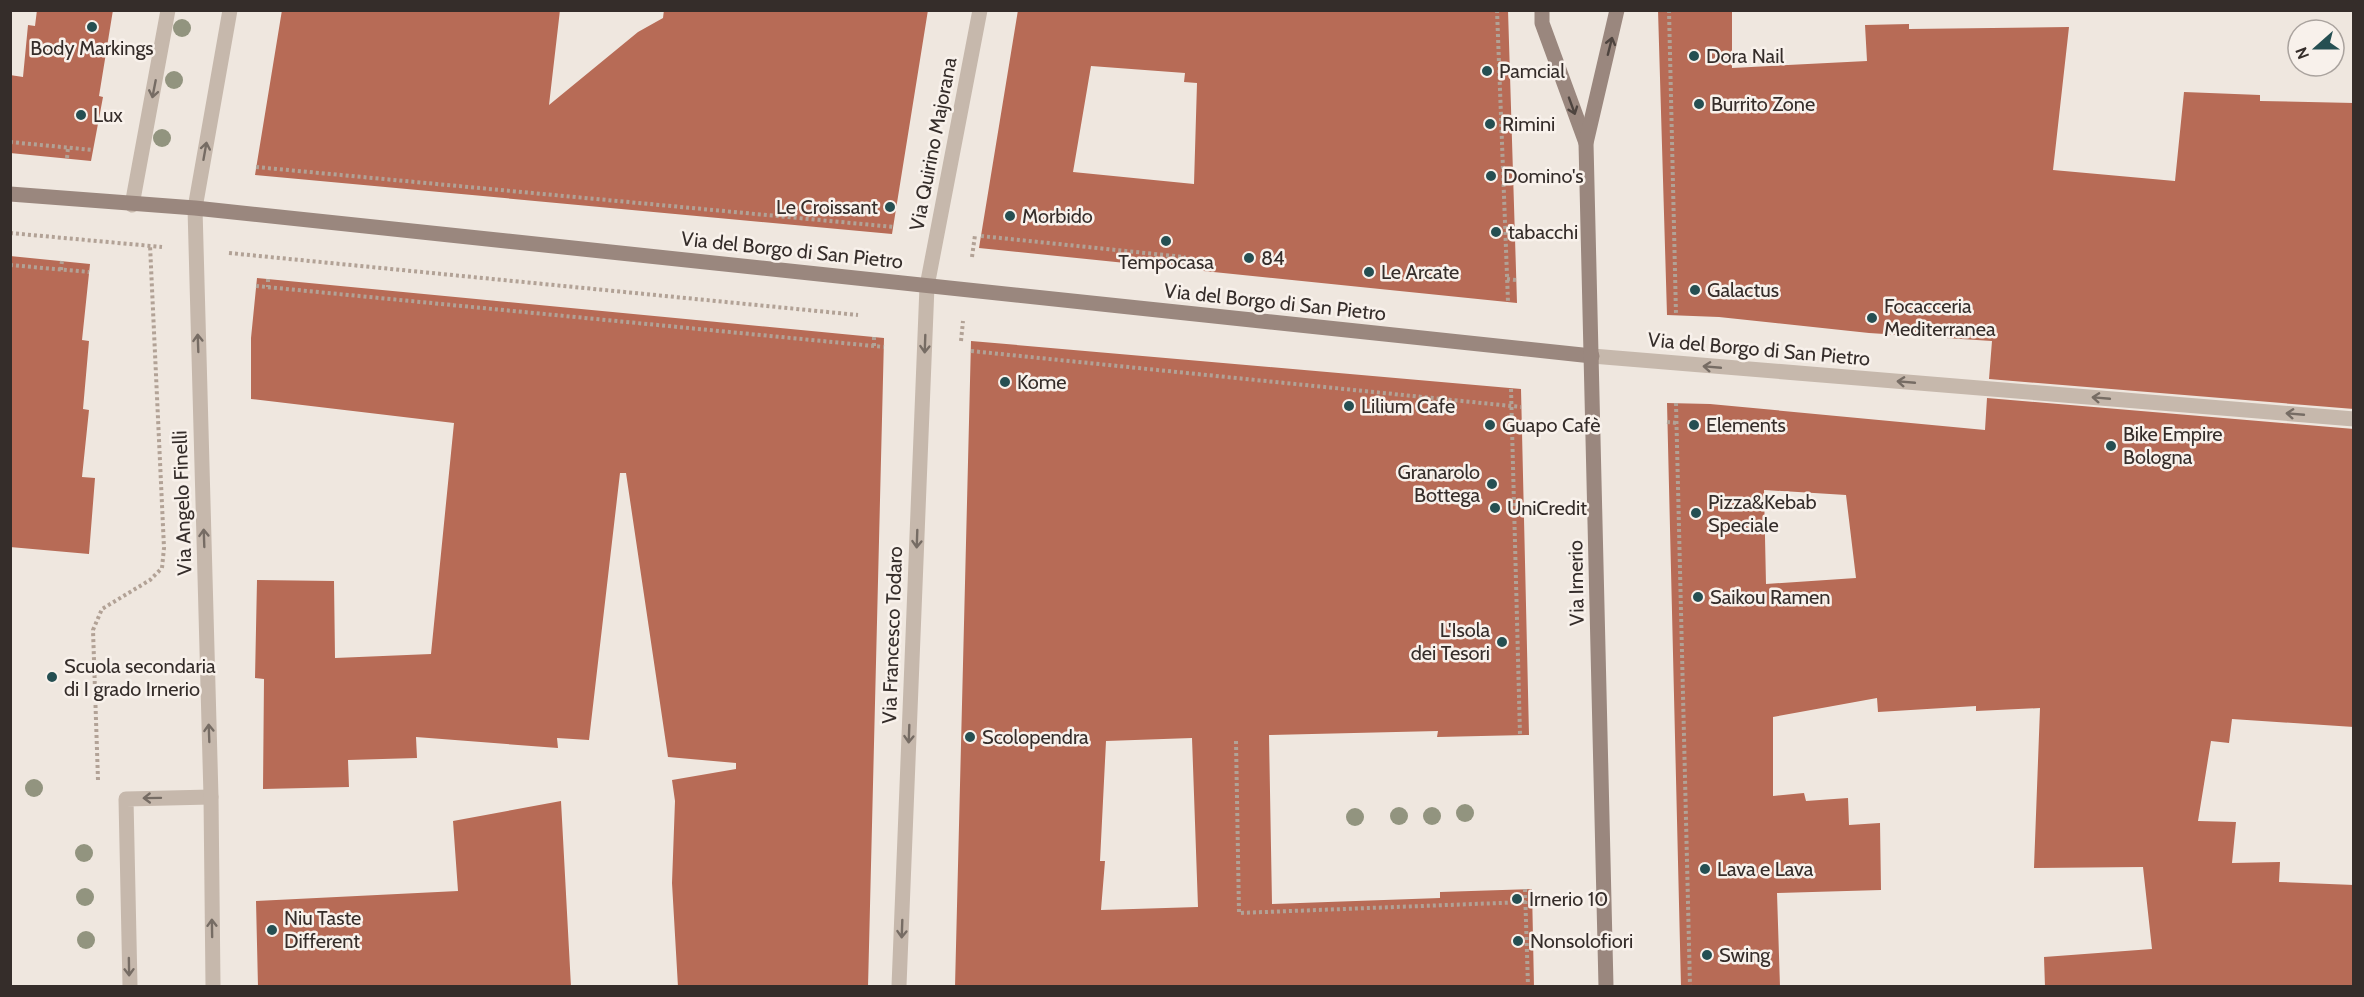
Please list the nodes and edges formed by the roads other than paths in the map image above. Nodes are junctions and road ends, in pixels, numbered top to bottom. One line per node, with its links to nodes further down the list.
1 (168, 10): 8 (street, one-way to 8)
2 (230, 10): 9 (street, one-way to 2)
3 (980, 10): 10 (street, Via Quirino Majorana)
4 (1542, 10): 6 (street, Via Irnerio, one-way to 6)
5 (1617, 10): 6 (street, Via Irnerio, one-way to 5)
6 (1586, 143): 11 (street, Via Irnerio)
7 (10, 194): 8 (street, Via del Borgo di San Pietro)
8 (132, 205): 9 (street, Via del Borgo di San Pietro)
9 (195, 208): 10 (street, Via del Borgo di San Pietro); 13 (street, Via Angelo Finelli, one-way to 9)
10 (927, 286): 11 (street, Via del Borgo di San Pietro); 16 (street, Via Francesco Todaro, one-way to 16)
11 (1592, 356): 12 (street, Via del Borgo di San Pietro, one-way to 11); 17 (street, Via Irnerio)
12 (2354, 419)
13 (211, 797): 14 (street, one-way to 14); 15 (street, Via Angelo Finelli, one-way to 13)
14 (130, 987)
15 (213, 987)
16 (899, 987)
17 (1606, 987)

